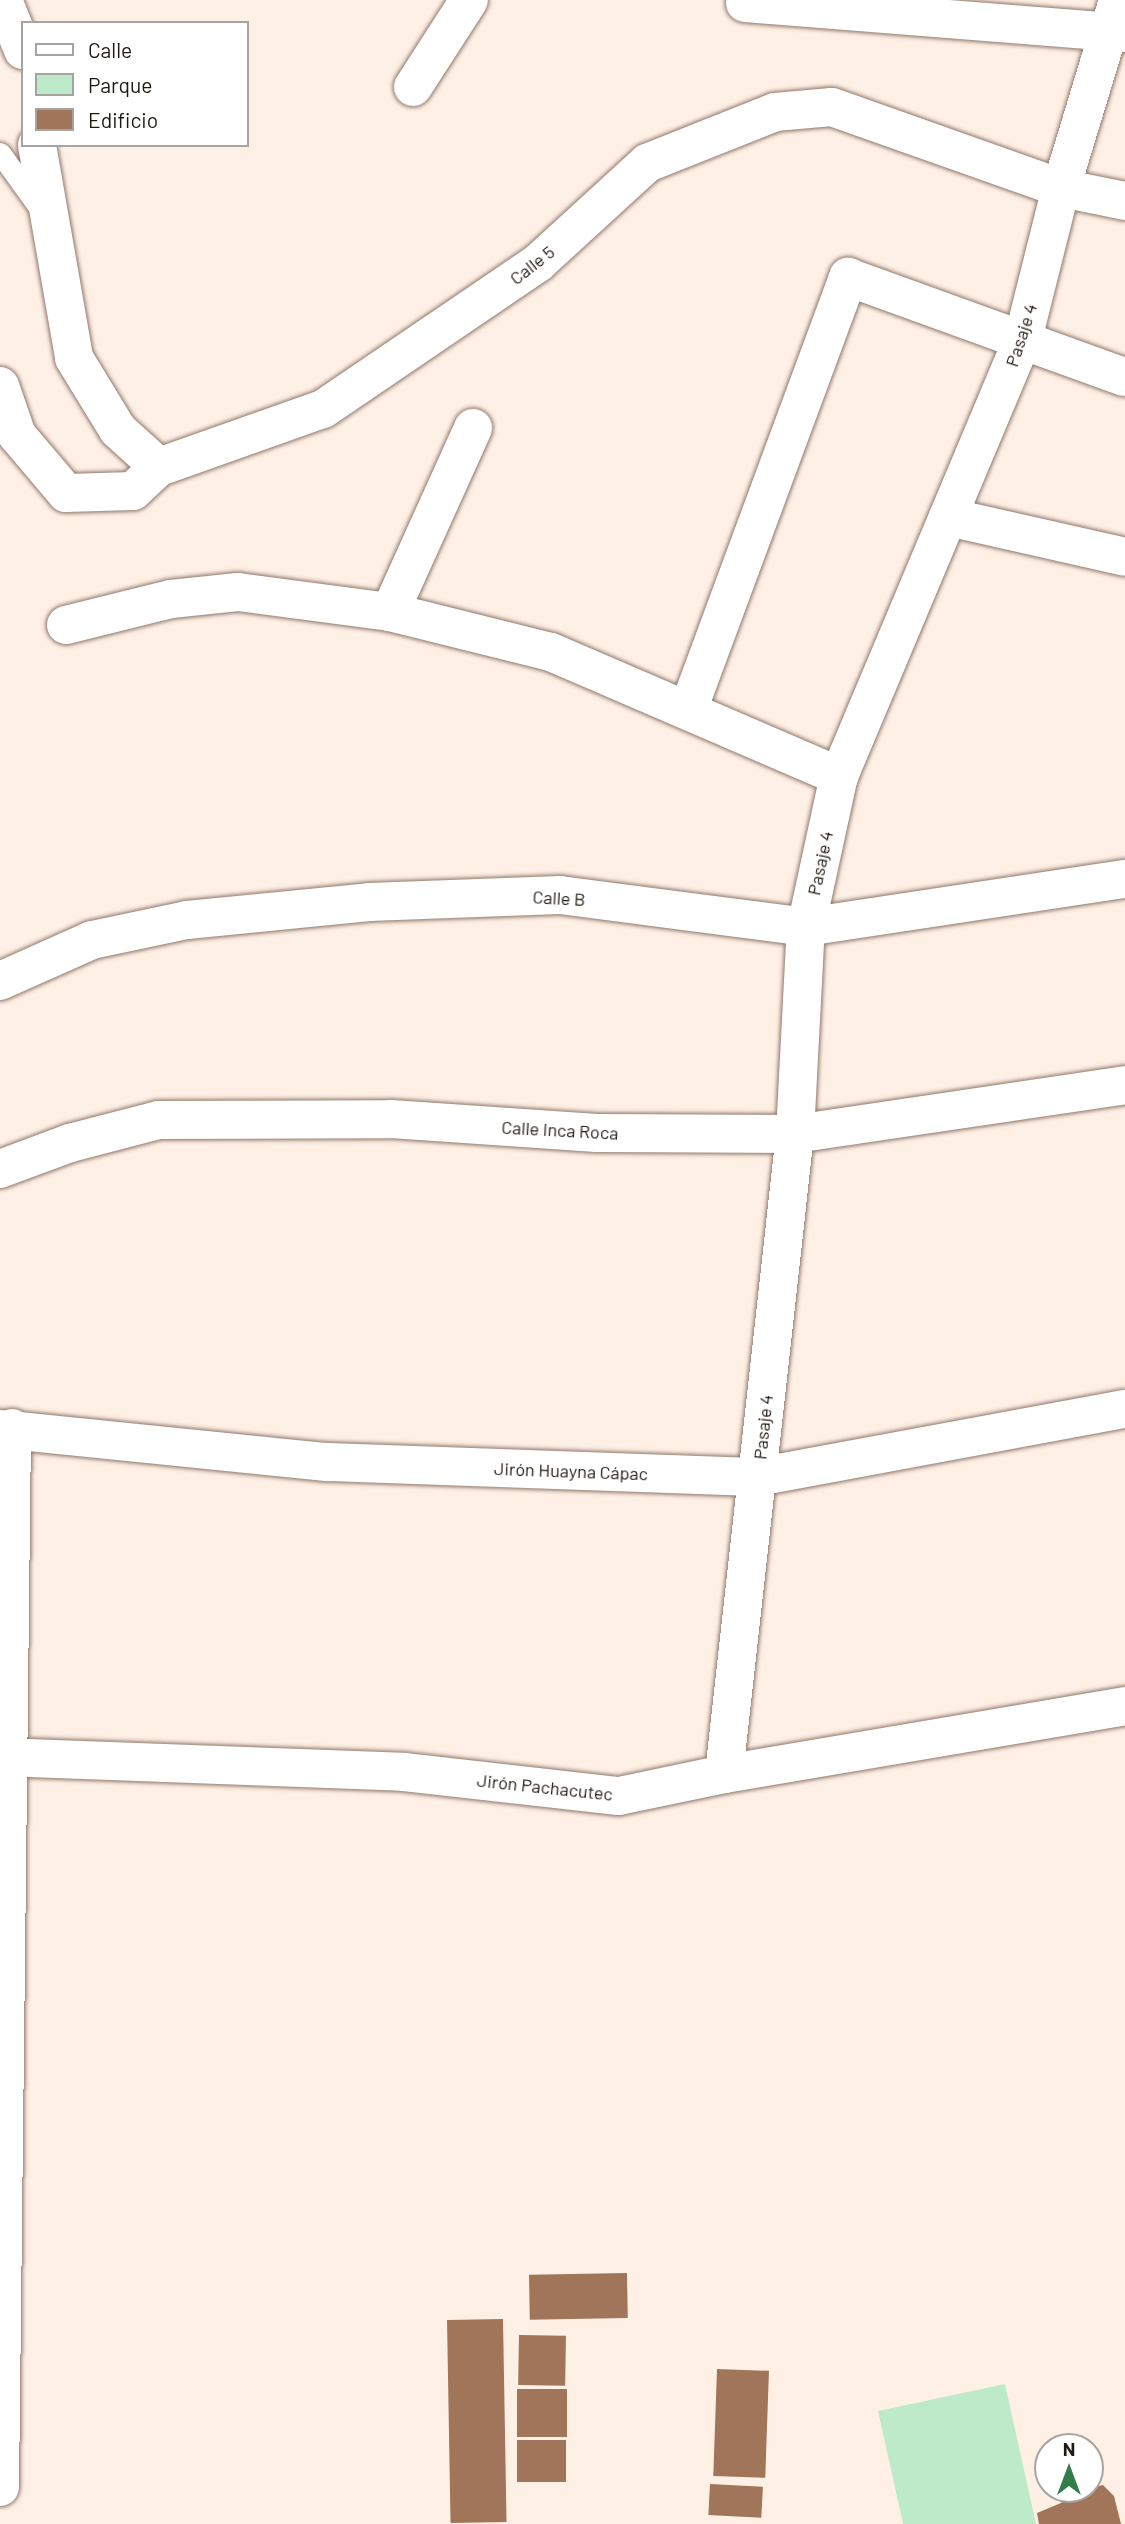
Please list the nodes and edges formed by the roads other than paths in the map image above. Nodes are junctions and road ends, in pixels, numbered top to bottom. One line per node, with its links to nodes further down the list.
1 (3, 0): 5 (street)
2 (469, 0): 6 (street)
3 (746, 3): 4 (street)
4 (1118, 22): 9 (street, Pasaje 4)
5 (21, 45)
6 (413, 87)
7 (37, 147): 11 (street)
8 (0, 153): 11 (lane)
9 (1061, 187): 10 (street, Calle 5); 12 (street, Pasaje 4); 16 (street, Calle 5)
10 (1125, 201)
11 (48, 220): 16 (street)
12 (1023, 339): 13 (street); 17 (street, Pasaje 4); 21 (street)
13 (1125, 377)
14 (0, 386): 16 (street, Calle 5)
15 (473, 428): 19 (street)
16 (159, 467)
17 (948, 517): 18 (street); 22 (street, Pasaje 4)
18 (1125, 556)
19 (390, 612): 20 (street); 21 (street)
20 (66, 625)
21 (688, 710): 22 (street)
22 (839, 776): 24 (street, Pasaje 4)
23 (1125, 879): 24 (street, Calle B)
24 (806, 927): 25 (street, Calle B); 27 (street, Pasaje 4)
25 (0, 981)
26 (1125, 1085): 27 (street, Calle Inca Roca)
27 (795, 1134): 28 (street, Calle Inca Roca); 31 (street, Pasaje 4)
28 (0, 1169)
29 (1125, 1409): 31 (street, Jirón Huayna Cápac)
30 (6, 1428): 31 (street, Jirón Huayna Cápac); 33 (street)
31 (757, 1477): 34 (street, Pasaje 4)
32 (1125, 1706): 34 (street, Jirón Pachacutec)
33 (5, 1757): 34 (street, Jirón Pachacutec); 35 (street)
34 (724, 1774)
35 (0, 2487)

